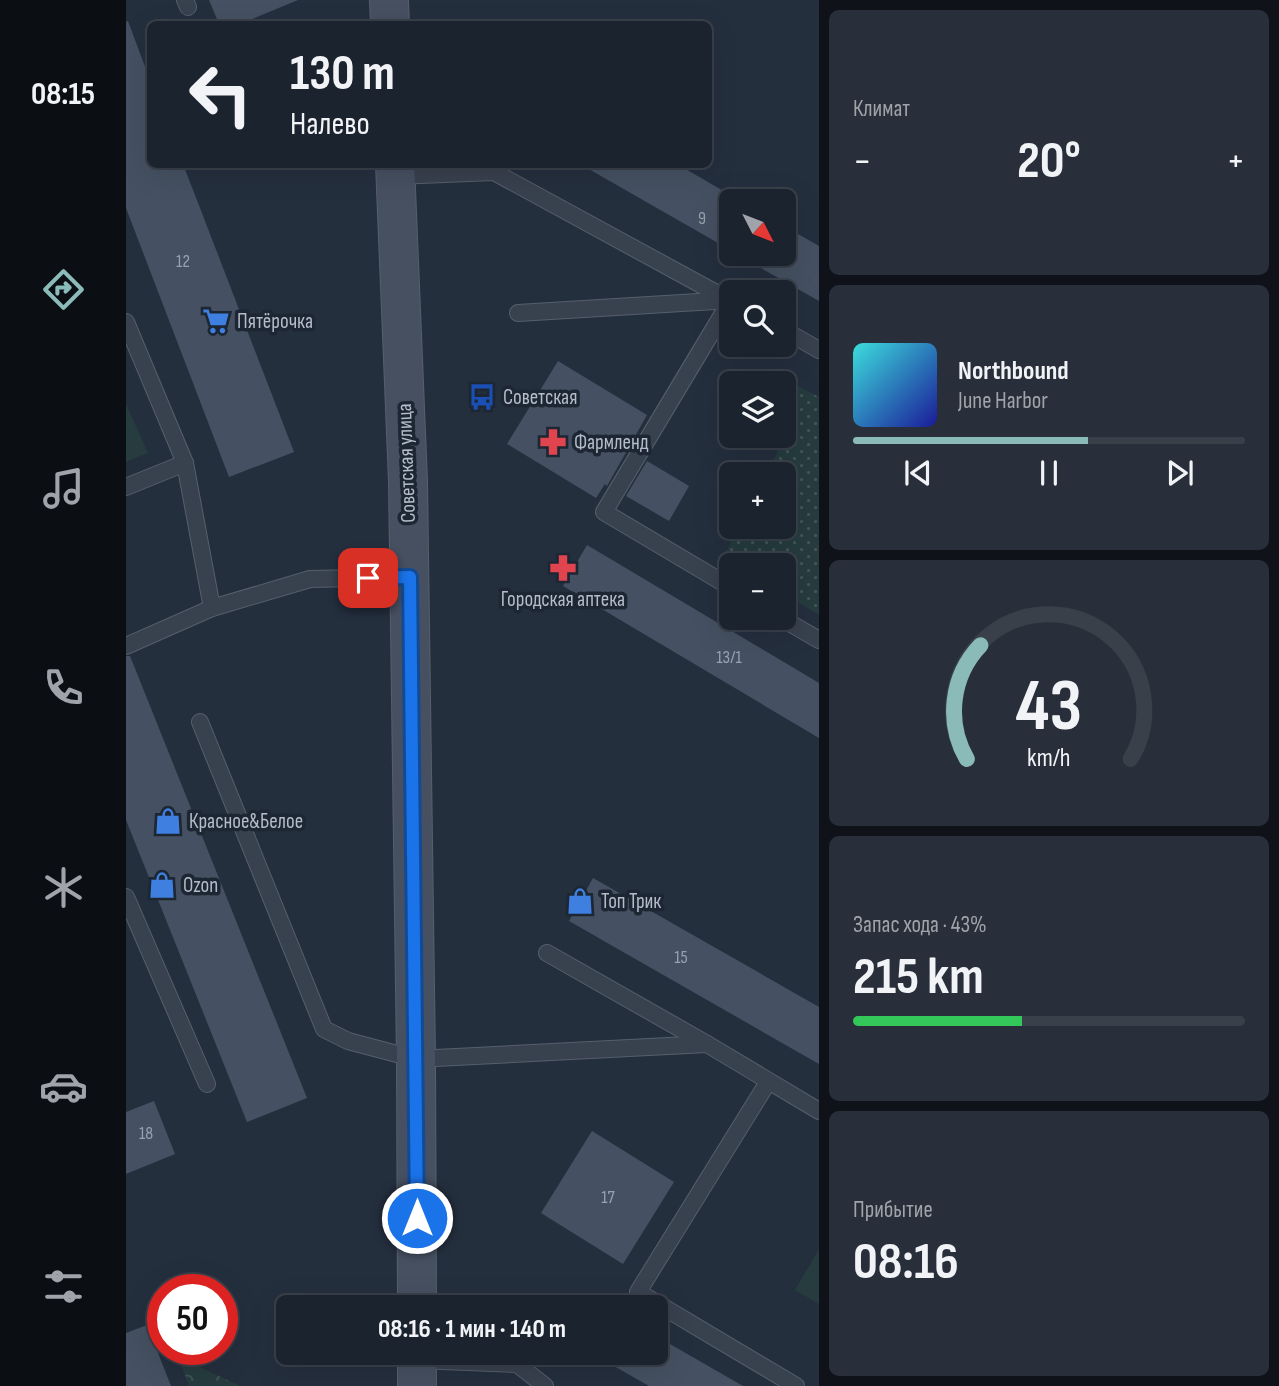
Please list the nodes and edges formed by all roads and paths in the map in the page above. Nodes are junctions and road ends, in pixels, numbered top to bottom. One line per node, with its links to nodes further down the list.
1 (389, 0): 2 (main road)
2 (390, 21)
3 (394, 170): 4 (lane); 13 (main road, Советская улица)
4 (719, 294)
5 (719, 301): 6 (lane)
6 (518, 313)
7 (719, 320): 14 (lane)
8 (126, 322): 11 (lane)
9 (796, 337): 10 (lane)
10 (819, 350)
11 (185, 463): 12 (lane); 15 (lane)
12 (126, 487)
13 (410, 577): 15 (lane); 23 (main road, Советская улица)
14 (719, 581)
15 (212, 608): 18 (lane)
16 (796, 627): 17 (lane)
17 (819, 640)
18 (126, 646)
19 (200, 722): 23 (lane)
20 (126, 897): 25 (lane)
21 (547, 953): 22 (lane)
22 (707, 1044): 23 (lane); 24 (lane)
23 (416, 1059): 27 (main road, Советская улица)
24 (768, 1082): 26 (lane); 30 (lane)
25 (207, 1084)
26 (819, 1111)
27 (417, 1295)
28 (417, 1366): 29 (lane)
29 (545, 1386)
30 (796, 1386)

